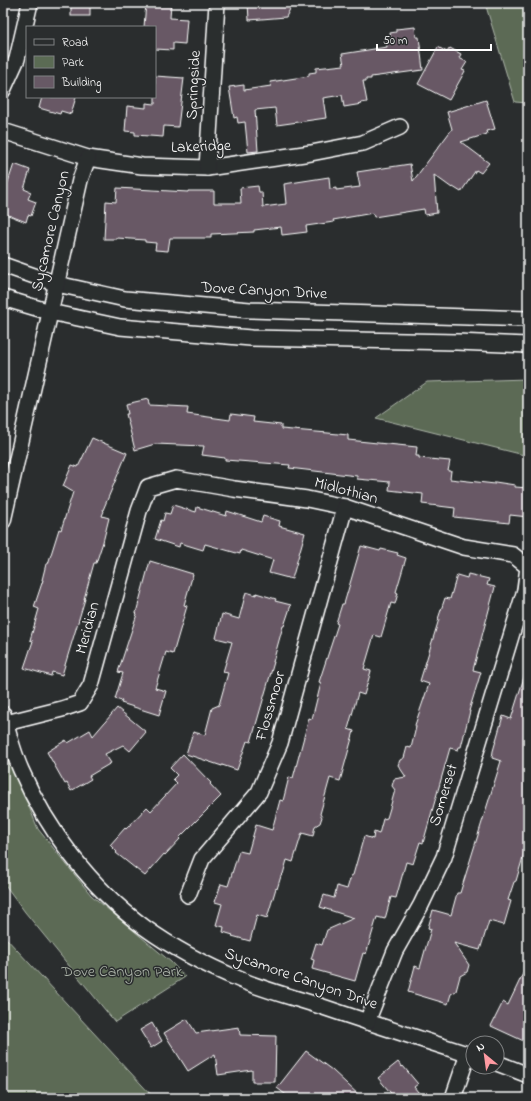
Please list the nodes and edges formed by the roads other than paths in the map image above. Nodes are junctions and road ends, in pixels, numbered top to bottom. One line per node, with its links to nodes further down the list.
1 (30, 3): 3 (street)
2 (217, 3): 7 (street, Springside)
3 (3, 90)
4 (400, 127): 7 (street, Lakeridge)
5 (3, 131): 6 (street, Lakeridge)
6 (88, 158): 7 (street, Lakeridge); 9 (street, Sycamore Canyon)
7 (207, 168)
8 (3, 265): 9 (street, Dove Canyon Drive)
9 (57, 284): 11 (street, Sycamore Canyon); 12 (street, Dove Canyon Drive)
10 (3, 298): 11 (street)
11 (50, 312): 13 (street); 16 (street)
12 (528, 319)
13 (528, 345)
14 (148, 487): 15 (street, Midlothian); 18 (street, Meridian)
15 (345, 507): 17 (street, Midlothian); 19 (street, Flossmoor)
16 (3, 521)
17 (528, 567): 20 (street, Somerset)
18 (4, 718): 20 (street, Sycamore Canyon Drive)
19 (188, 895)
20 (366, 1022): 21 (street, Sycamore Canyon Drive)
21 (465, 1053)
22 (505, 1066): 24 (street)
23 (465, 1069): 25 (street)
24 (528, 1075)
25 (453, 1098)

